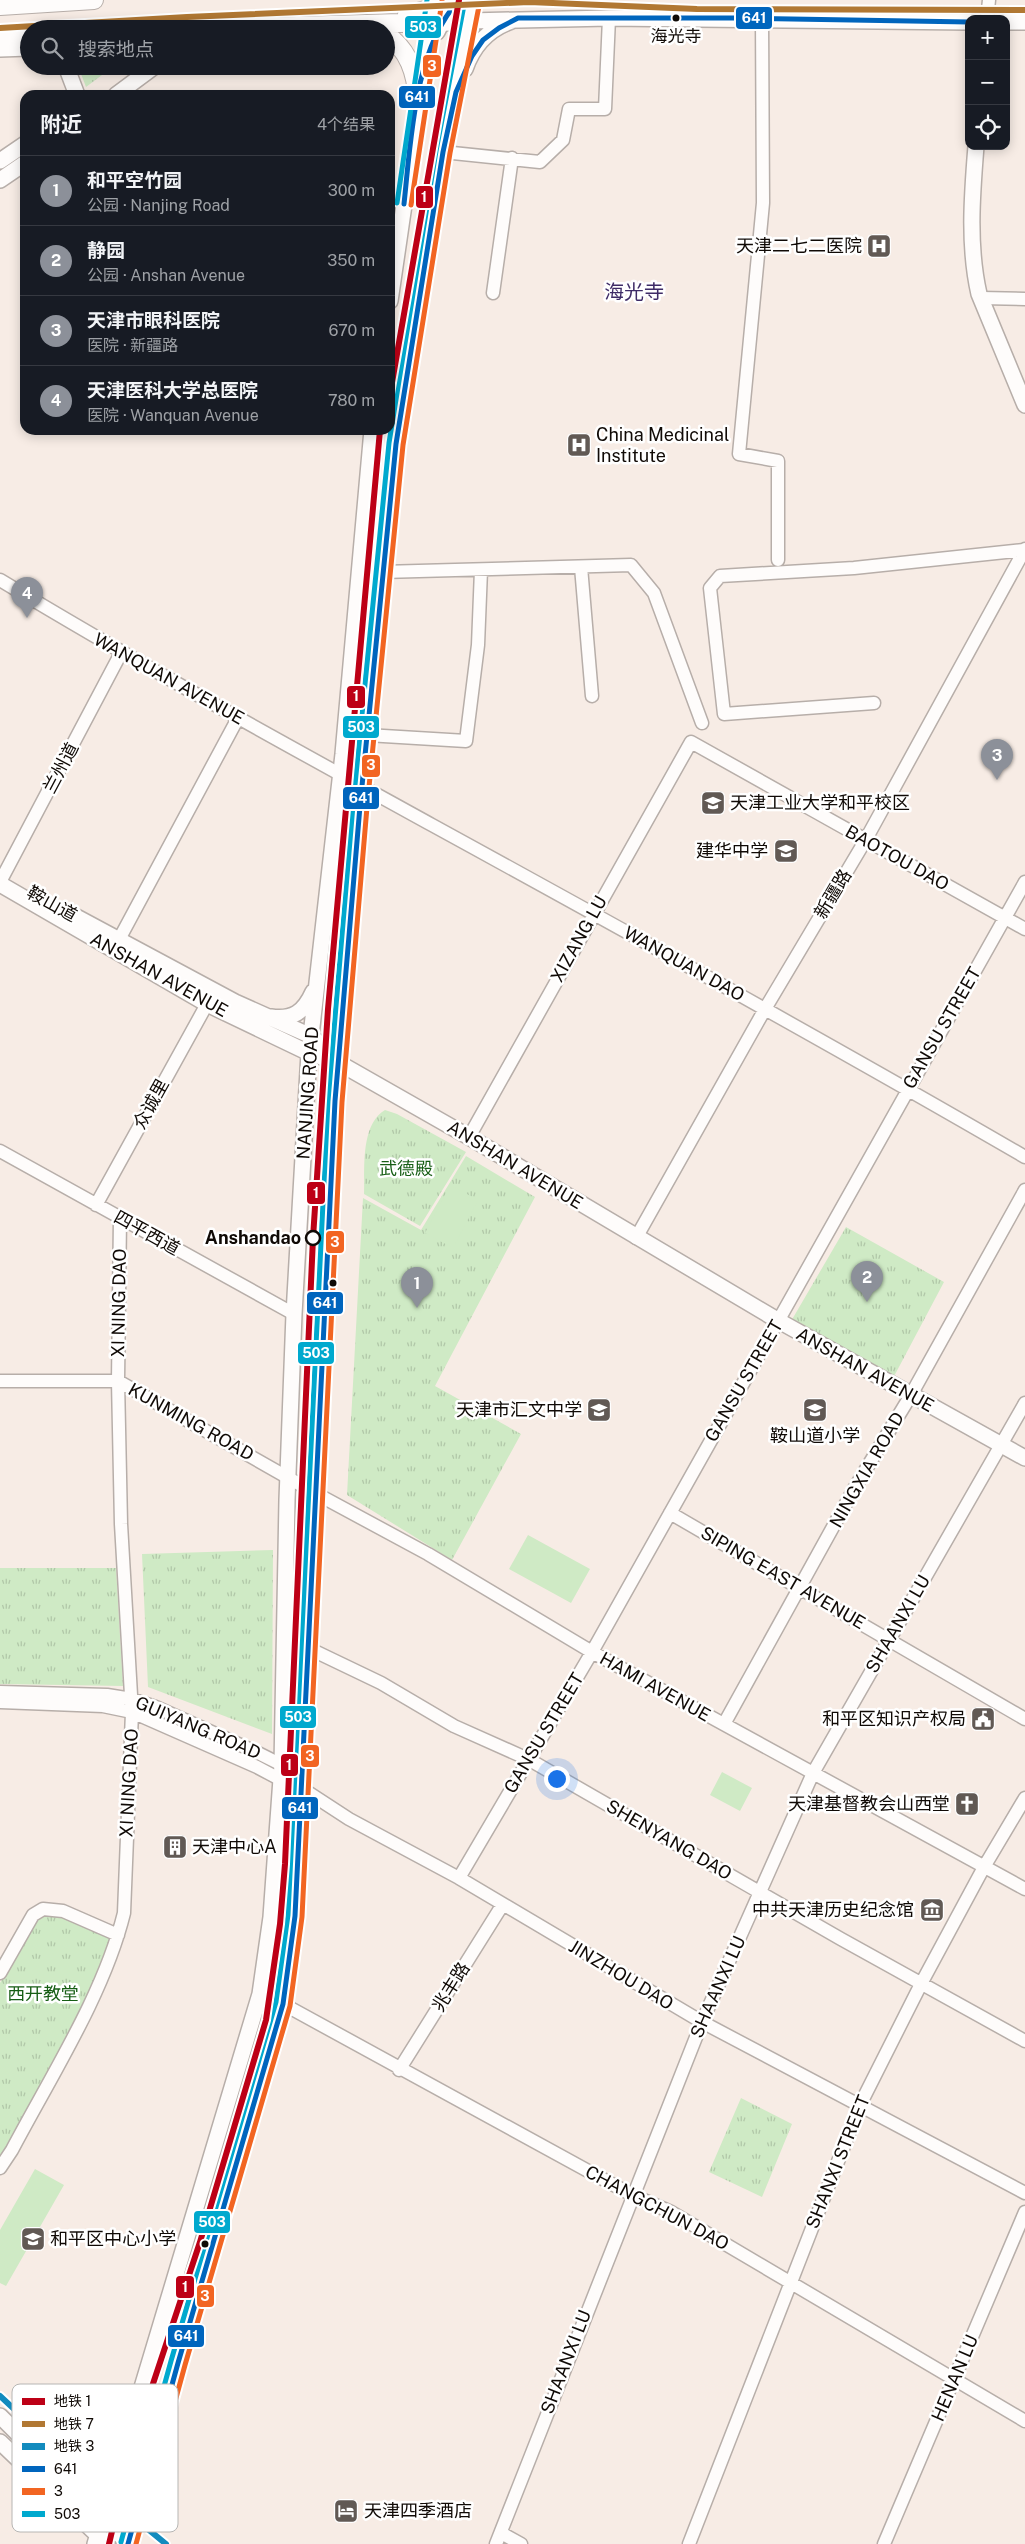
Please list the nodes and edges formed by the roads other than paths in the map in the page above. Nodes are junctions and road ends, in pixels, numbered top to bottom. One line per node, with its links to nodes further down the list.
1 (94, 0): 4 (highway)
2 (989, 0): 6 (street)
3 (468, 5): 5 (highway); 7 (main road); 24 (main road, NANJING ROAD)
4 (0, 6)
5 (437, 10): 10 (highway); 23 (main road)
6 (987, 15)
7 (518, 18): 8 (main road); 24 (main road)
8 (609, 18): 9 (main road); 28 (street)
9 (762, 19): 11 (main road); 39 (street)
10 (362, 20)
11 (965, 22)
12 (1010, 22): 13 (main road)
13 (1025, 22)
14 (20, 37): 15 (highway)
15 (0, 38)
16 (395, 42): 23 (highway)
17 (20, 48): 18 (main road)
18 (0, 49)
19 (69, 75): 21 (main road)
20 (143, 75): 22 (main road)
21 (74, 90)
22 (123, 90)
23 (418, 100): 32 (main road)
24 (453, 107): 27 (main road, NANJING ROAD)
25 (20, 147): 29 (main road)
26 (976, 150): 34 (main road)
27 (444, 152): 28 (street); 42 (main road, NANJING ROAD)
28 (512, 158): 33 (street)
29 (0, 161)
30 (20, 166): 31 (main road)
31 (0, 180)
32 (395, 265)
33 (493, 293)
34 (981, 298): 35 (street); 36 (main road)
35 (1025, 299)
36 (1025, 405)
37 (372, 435): 51 (main road, NANJING ROAD)
38 (1024, 549): 46 (street); 53 (street, 新疆路)
39 (778, 560)
40 (581, 567): 41 (street); 45 (street); 48 (street)
41 (480, 570): 42 (street); 49 (street)
42 (382, 572): 49 (main road, NANJING ROAD)
43 (0, 580): 44 (street, WANQUAN AVENUE)
44 (121, 654): 47 (street, WANQUAN AVENUE); 54 (street, 兰州道)
45 (592, 696)
46 (874, 703)
47 (238, 718): 51 (street, WANQUAN AVENUE); 59 (street)
48 (702, 723)
49 (367, 735): 52 (main road, NANJING ROAD)
50 (692, 742): 53 (street, BAOTOU DAO); 56 (street, XIZANG LU)
51 (340, 774): 52 (street, WANQUAN DAO); 60 (main road, NANJING ROAD)
52 (362, 786): 56 (street, WANQUAN DAO); 66 (main road, NANJING ROAD)
53 (865, 841): 57 (street, BAOTOU DAO); 62 (street, 新疆路)
54 (1, 880): 59 (main road, 鞍山道)
55 (1025, 882): 57 (street, GANSU STREET)
56 (593, 913): 62 (street, WANQUAN DAO); 70 (street, XIZANG LU)
57 (1004, 918): 58 (street, BAOTOU DAO); 67 (street, GANSU STREET)
58 (1025, 929)
59 (116, 945): 61 (main road, ANSHAN AVENUE); 63 (main road, 鞍山道)
60 (317, 978): 63 (main road); 65 (main road, NANJING ROAD)
61 (206, 1004): 64 (main road, ANSHAN AVENUE); 74 (street, 众诚里)
62 (764, 1009): 67 (street, WANQUAN DAO); 76 (street, 新疆路)
63 (265, 1016): 65 (main road, 鞍山道)
64 (278, 1039): 65 (main road, ANSHAN AVENUE); 69 (main road)
65 (311, 1048): 66 (main road, ANSHAN AVENUE); 68 (main road); 69 (main road, NANJING ROAD)
66 (338, 1063): 68 (main road, NANJING ROAD); 70 (main road, ANSHAN AVENUE)
67 (907, 1089): 72 (street, WANQUAN DAO); 78 (street, GANSU STREET)
68 (335, 1101): 86 (main road, NANJING ROAD)
69 (306, 1105): 77 (main road, NANJING ROAD)
70 (469, 1137): 76 (main road, ANSHAN AVENUE)
71 (0, 1151): 74 (street, 四平西道)
72 (1025, 1157)
73 (1025, 1190): 81 (street, NINGXIA ROAD)
74 (96, 1204): 75 (street, 四平西道)
75 (120, 1218): 77 (street, 四平西道); 80 (street, XI NING DAO)
76 (636, 1238): 78 (main road, ANSHAN AVENUE)
77 (294, 1314): 85 (main road, NANJING ROAD)
78 (778, 1321): 81 (main road, ANSHAN AVENUE); 87 (street, GANSU STREET)
79 (0, 1381): 80 (street, KUNMING ROAD)
80 (118, 1382): 85 (street, KUNMING ROAD); 94 (street, XI NING DAO)
81 (910, 1395): 83 (main road, ANSHAN AVENUE); 88 (street, NINGXIA ROAD)
82 (1025, 1403): 83 (street, SHAANXI LU)
83 (1001, 1445): 84 (main road, ANSHAN AVENUE); 89 (street, SHAANXI LU)
84 (1025, 1458)
85 (288, 1477): 86 (street, HAMI AVENUE); 98 (main road, NANJING ROAD)
86 (315, 1494): 90 (main road, NANJING ROAD); 91 (street, HAMI AVENUE)
87 (670, 1513): 88 (street, SIPING EAST AVENUE); 91 (street, GANSU STREET)
88 (800, 1587): 89 (street, SIPING EAST AVENUE); 96 (street, NINGXIA ROAD)
89 (890, 1638): 95 (street, SIPING EAST AVENUE); 99 (street, SHAANXI LU)
90 (308, 1648): 97 (street, SHENYANG DAO); 101 (main road, NANJING ROAD)
91 (592, 1652): 96 (street, HAMI AVENUE); 97 (street, GANSU STREET)
92 (0, 1692): 94 (street, GUIYANG ROAD)
93 (0, 1702): 94 (street, GUIYANG ROAD)
94 (132, 1706): 98 (street, GUIYANG ROAD); 100 (street, GUIYANG ROAD); 108 (street, XI NING DAO)
95 (1025, 1718)
96 (724, 1724): 99 (street, HAMI AVENUE)
97 (528, 1759): 104 (street, GANSU STREET); 106 (street, SHENYANG DAO)
98 (282, 1765): 100 (main road, NANJING ROAD); 101 (street, GUIYANG ROAD)
99 (813, 1773): 103 (street, HAMI AVENUE); 106 (street, SHAANXI LU)
100 (281, 1782): 101 (street, GUIYANG ROAD); 122 (main road, NANJING ROAD)
101 (303, 1789): 104 (street, JINZHOU DAO); 111 (main road, NANJING ROAD)
102 (1025, 1798): 103 (street, SHANXI STREET)
103 (984, 1868): 105 (street, HAMI AVENUE); 110 (street, SHANXI STREET)
104 (459, 1878): 107 (street, JINZHOU DAO)
105 (1025, 1889)
106 (759, 1892): 110 (street, SHENYANG DAO); 112 (street, SHAANXI LU)
107 (503, 1904): 112 (street, JINZHOU DAO); 114 (street, 兆丰路)
108 (118, 1935): 109 (street); 116 (street, XI NING DAO)
109 (0, 1974)
110 (922, 1982): 113 (street, SHENYANG DAO); 115 (street, SHANXI STREET)
111 (283, 2004): 114 (street, CHANGCHUN DAO); 123 (main road, NANJING ROAD)
112 (702, 2022): 115 (street, JINZHOU DAO); 118 (street, SHAANXI LU)
113 (1025, 2041)
114 (399, 2070): 118 (street, CHANGCHUN DAO)
115 (860, 2105): 117 (street, JINZHOU DAO); 120 (street, SHANXI STREET)
116 (0, 2168)
117 (1025, 2193)
118 (632, 2195): 120 (street, CHANGCHUN DAO); 132 (street, SHAANXI LU)
119 (1025, 2212): 121 (street, HENAN LU)
120 (790, 2282): 121 (street, CHANGCHUN DAO); 137 (street, SHANXI STREET)
121 (954, 2381): 125 (street, CHANGCHUN DAO); 138 (street, HENAN LU)
122 (142, 2384)
123 (172, 2384)
124 (0, 2416): 126 (main road)
125 (1025, 2421)
126 (12, 2428)
127 (0, 2442): 128 (main road)
128 (12, 2454)
129 (91, 2532): 133 (main road)
130 (110, 2532): 134 (main road)
131 (116, 2532): 135 (main road)
132 (498, 2538): 136 (street)
133 (100, 2541)
134 (115, 2544)
135 (128, 2544)
136 (521, 2544)
137 (689, 2544)
138 (884, 2544)

